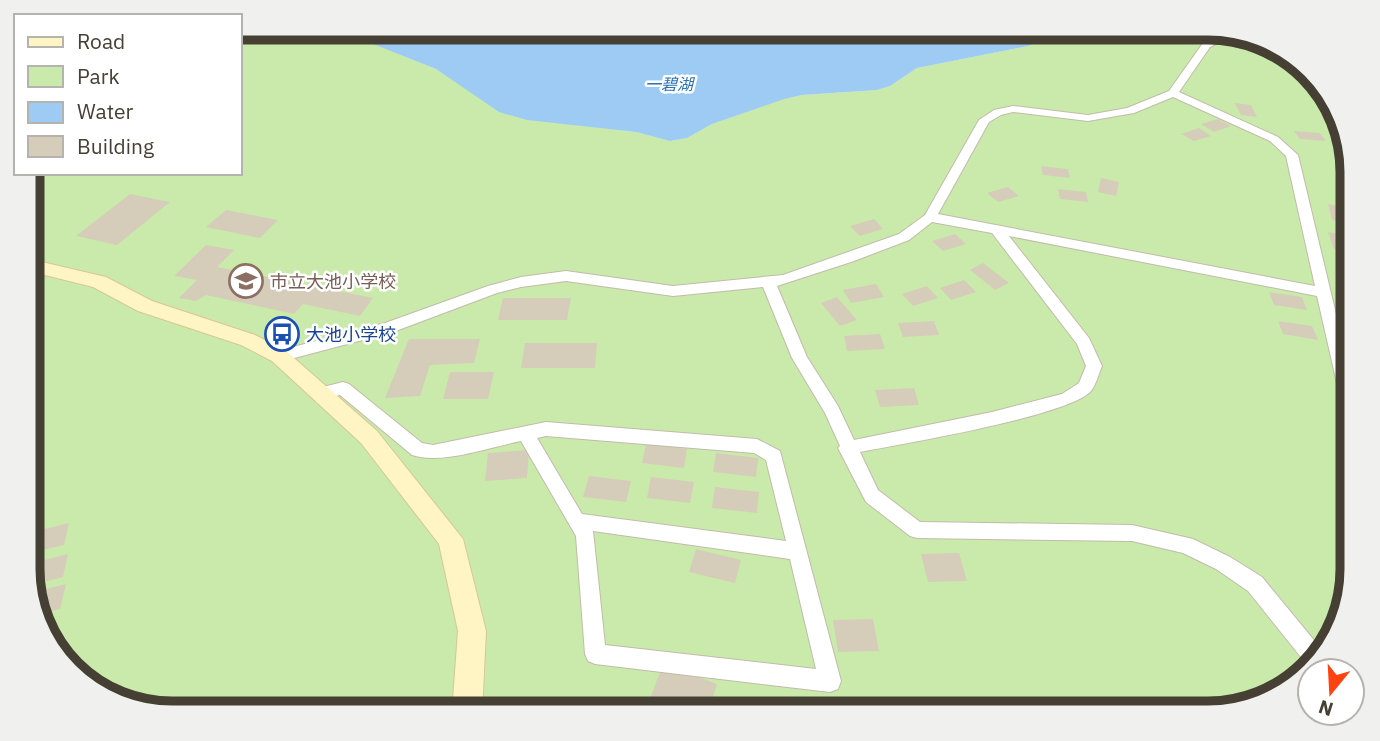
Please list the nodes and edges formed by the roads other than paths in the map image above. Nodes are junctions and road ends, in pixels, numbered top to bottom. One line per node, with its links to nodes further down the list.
1 (1214, 41): 2 (street)
2 (1173, 93): 3 (street); 7 (street)
3 (930, 217): 4 (street); 6 (street)
4 (997, 230): 7 (street); 12 (street)
5 (41, 268): 8 (street)
6 (768, 282): 8 (street); 12 (street)
7 (1323, 292): 9 (street)
8 (279, 356): 10 (street)
9 (1340, 363)
10 (321, 393): 11 (street); 16 (street)
11 (524, 433): 13 (street); 14 (street)
12 (847, 448): 15 (street)
13 (577, 521): 14 (street); 14 (street)
14 (798, 551)
15 (1310, 652)
16 (468, 701)

